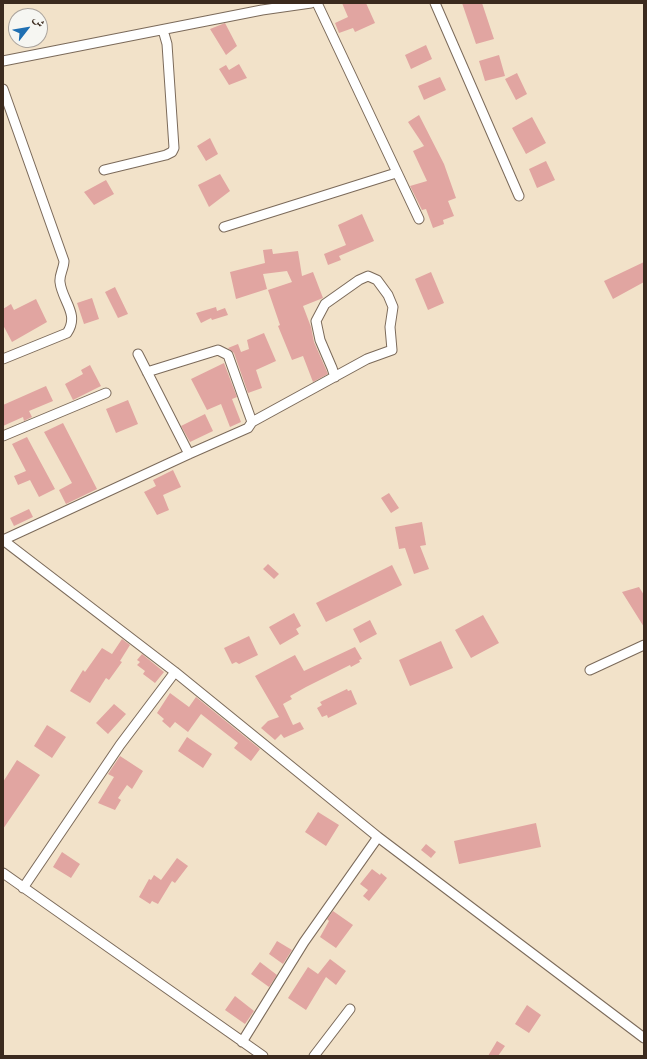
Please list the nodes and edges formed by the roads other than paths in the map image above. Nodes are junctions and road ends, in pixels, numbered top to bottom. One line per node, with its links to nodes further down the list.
1 (311, 3): 4 (street)
2 (317, 3): 8 (street)
3 (435, 3): 9 (street)
4 (163, 30): 5 (street); 7 (street)
5 (3, 61)
6 (3, 89): 13 (street)
7 (104, 170)
8 (396, 173): 10 (street); 11 (street)
9 (519, 196)
10 (418, 219)
11 (224, 227)
12 (138, 354): 14 (street)
13 (3, 359)
14 (147, 372): 17 (street); 19 (street)
15 (335, 377): 15 (street); 17 (street)
16 (106, 393): 18 (street)
17 (252, 422): 19 (street)
18 (3, 436)
19 (188, 454): 20 (street)
20 (3, 540): 23 (street)
21 (644, 645): 22 (street)
22 (590, 670)
23 (175, 672): 24 (street); 26 (street)
24 (378, 837): 28 (street); 29 (street)
25 (3, 874): 26 (street)
26 (23, 888): 29 (street)
27 (350, 1009): 31 (street)
28 (644, 1038)
29 (242, 1042): 30 (street)
30 (263, 1056)
31 (314, 1056)

